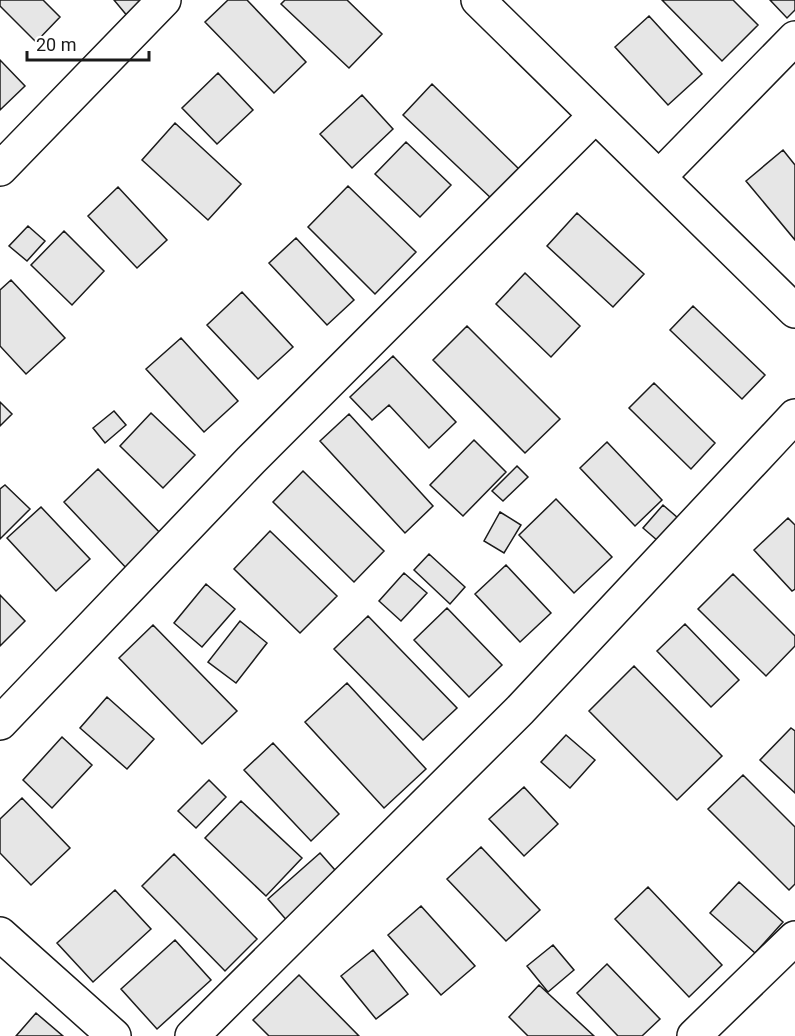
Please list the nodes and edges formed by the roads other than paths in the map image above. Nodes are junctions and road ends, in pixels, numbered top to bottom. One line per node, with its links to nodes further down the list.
1 (164, 0): 5 (street)
2 (478, 0): 4 (street)
3 (795, 38): 6 (street)
4 (595, 116): 6 (street); 9 (street)
5 (0, 169)
6 (659, 177): 7 (street)
7 (795, 311)
8 (795, 416): 13 (street)
9 (0, 723)
10 (0, 933): 12 (street)
11 (795, 938): 14 (street)
12 (114, 1036)
13 (192, 1036)
14 (694, 1036)

